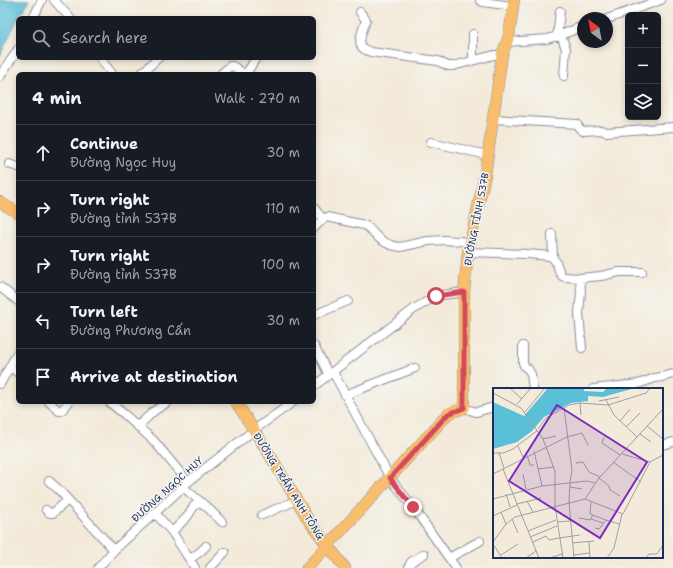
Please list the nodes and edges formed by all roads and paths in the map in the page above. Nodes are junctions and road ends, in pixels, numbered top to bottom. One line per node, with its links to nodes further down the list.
1 (42, 0): 8 (street)
2 (54, 0): 9 (street)
3 (480, 0): 5 (street)
4 (661, 0): 10 (street)
5 (513, 3): 14 (main road, ĐƯỜNG TỈNH 537B)
6 (560, 11): 13 (street)
7 (360, 12): 20 (street)
8 (34, 16)
9 (68, 16)
10 (613, 17)
11 (577, 28): 13 (street)
12 (473, 34): 20 (street)
13 (559, 36): 14 (street); 26 (street)
14 (506, 42): 16 (main road, ĐƯỜNG TỈNH 537B)
15 (16, 53): 27 (street)
16 (502, 55): 20 (street); 28 (main road, ĐƯỜNG TỈNH 537B)
17 (102, 60): 21 (street)
18 (156, 60): 22 (street)
19 (255, 60): 25 (street)
20 (473, 60)
21 (110, 72)
22 (143, 72)
23 (223, 72): 24 (street)
24 (242, 72)
25 (246, 72)
26 (564, 76)
27 (0, 77)
28 (492, 119): 29 (street); 31 (main road, ĐƯỜNG TỈNH 537B)
29 (673, 127)
30 (431, 142): 31 (street)
31 (487, 155): 40 (main road, ĐƯỜNG TỈNH 537B)
32 (9, 164): 33 (street)
33 (16, 166)
34 (0, 202): 36 (main road)
35 (316, 210): 37 (street)
36 (16, 211)
37 (323, 219): 38 (street); 40 (street)
38 (316, 226)
39 (552, 234): 41 (street)
40 (469, 247): 41 (street); 45 (main road, ĐƯỜNG TỈNH 537B)
41 (553, 258): 43 (street)
42 (642, 272): 43 (street)
43 (580, 278): 50 (street)
44 (0, 287): 46 (street)
45 (464, 292): 56 (street); 70 (main road, ĐƯỜNG TỈNH 537B)
46 (16, 299)
47 (348, 301): 48 (street)
48 (316, 314)
49 (523, 346): 60 (street)
50 (582, 348)
51 (316, 349): 56 (street)
52 (16, 356): 53 (street)
53 (10, 366): 55 (street); 58 (street)
54 (415, 368): 62 (street)
55 (16, 371)
56 (331, 374): 59 (street); 62 (street)
57 (673, 374): 61 (street)
58 (0, 384)
59 (316, 385)
60 (533, 388)
61 (602, 388)
62 (345, 395): 75 (street)
63 (51, 404): 64 (street)
64 (67, 404)
65 (113, 404): 71 (street)
66 (165, 404): 71 (street)
67 (237, 404): 72 (main road, ĐƯỜNG TRẦN ANH TÔNG)
68 (290, 404): 72 (street, ĐƯỜNG NGỌC HUY)
69 (493, 407): 70 (street)
70 (464, 408): 75 (main road)
71 (138, 426): 77 (street)
72 (254, 430): 77 (street, ĐƯỜNG NGỌC HUY); 79 (main road, ĐƯỜNG TRẦN ANH TÔNG)
73 (673, 442): 74 (street)
74 (663, 445)
75 (390, 478): 88 (main road); 92 (street)
76 (49, 482): 78 (street)
77 (185, 484): 80 (street); 82 (street, ĐƯỜNG NGỌC HUY)
78 (68, 500): 81 (street); 89 (street)
79 (297, 500): 83 (street); 88 (main road, ĐƯỜNG TRẦN ANH TÔNG)
80 (201, 502): 84 (street); 85 (street)
81 (46, 510)
82 (156, 513): 85 (street); 89 (street, ĐƯỜNG NGỌC HUY)
83 (262, 515)
84 (222, 522)
85 (172, 532): 93 (street)
86 (480, 541): 92 (street)
87 (206, 546): 93 (street)
88 (328, 546): 97 (main road); 98 (main road, ĐƯỜNG TRẦN ANH TÔNG)
89 (114, 550): 94 (street, ĐƯỜNG NGỌC HUY)
90 (225, 552): 96 (street)
91 (424, 554): 99 (street)
92 (449, 558): 100 (street)
93 (190, 559): 95 (street)
94 (98, 568)
95 (196, 568)
96 (210, 568)
97 (307, 568)
98 (345, 568)
99 (410, 568)
100 (456, 568)

